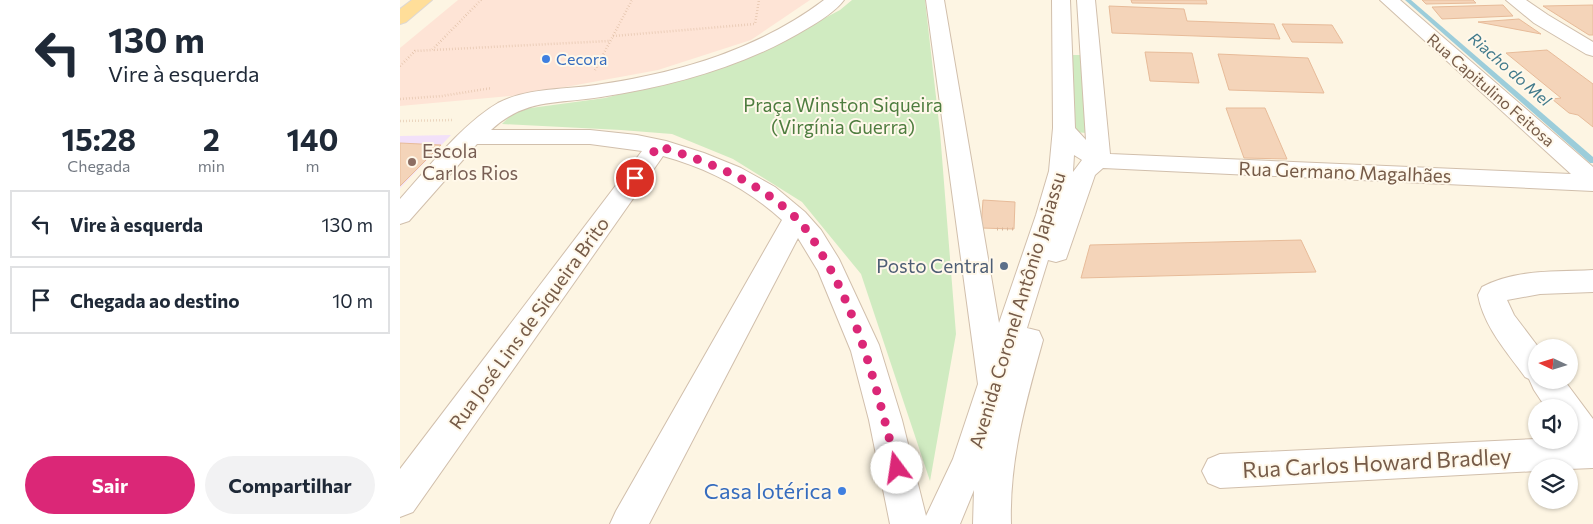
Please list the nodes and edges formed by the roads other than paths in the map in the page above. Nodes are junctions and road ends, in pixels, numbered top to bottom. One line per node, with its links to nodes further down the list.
1 (423, 0): 8 (main road)
2 (835, 0): 13 (street)
3 (935, 0): 21 (street)
4 (1061, 0): 9 (street, Avenida Coronel Antônio Japiassu)
5 (1086, 0): 11 (street)
6 (1389, 0): 16 (street, Rua Capitulino Feitosa)
7 (1515, 0): 10 (street)
8 (400, 18)
9 (1063, 45): 11 (street); 12 (street, Avenida Coronel Antônio Japiassu)
10 (1588, 45)
11 (1090, 46): 15 (street)
12 (1064, 128): 15 (street); 21 (street, Avenida Coronel Antônio Japiassu)
13 (470, 137): 14 (street); 17 (street)
14 (658, 146): 18 (street); 26 (street, Rua José Lins de Siqueira Brito)
15 (1098, 160): 16 (street, Rua Germano Magalhães); 30 (street)
16 (1593, 181)
17 (400, 215)
18 (796, 218): 27 (street); 28 (street)
19 (1593, 281): 20 (street)
20 (1528, 357)
21 (994, 386): 29 (street, Avenida Coronel Antônio Japiassu)
22 (1578, 425): 23 (street)
23 (1593, 446)
24 (1593, 452): 25 (street, Rua Carlos Howard Bradley)
25 (1220, 472)
26 (400, 499)
27 (629, 524)
28 (909, 524)
29 (941, 524)
30 (992, 524)

